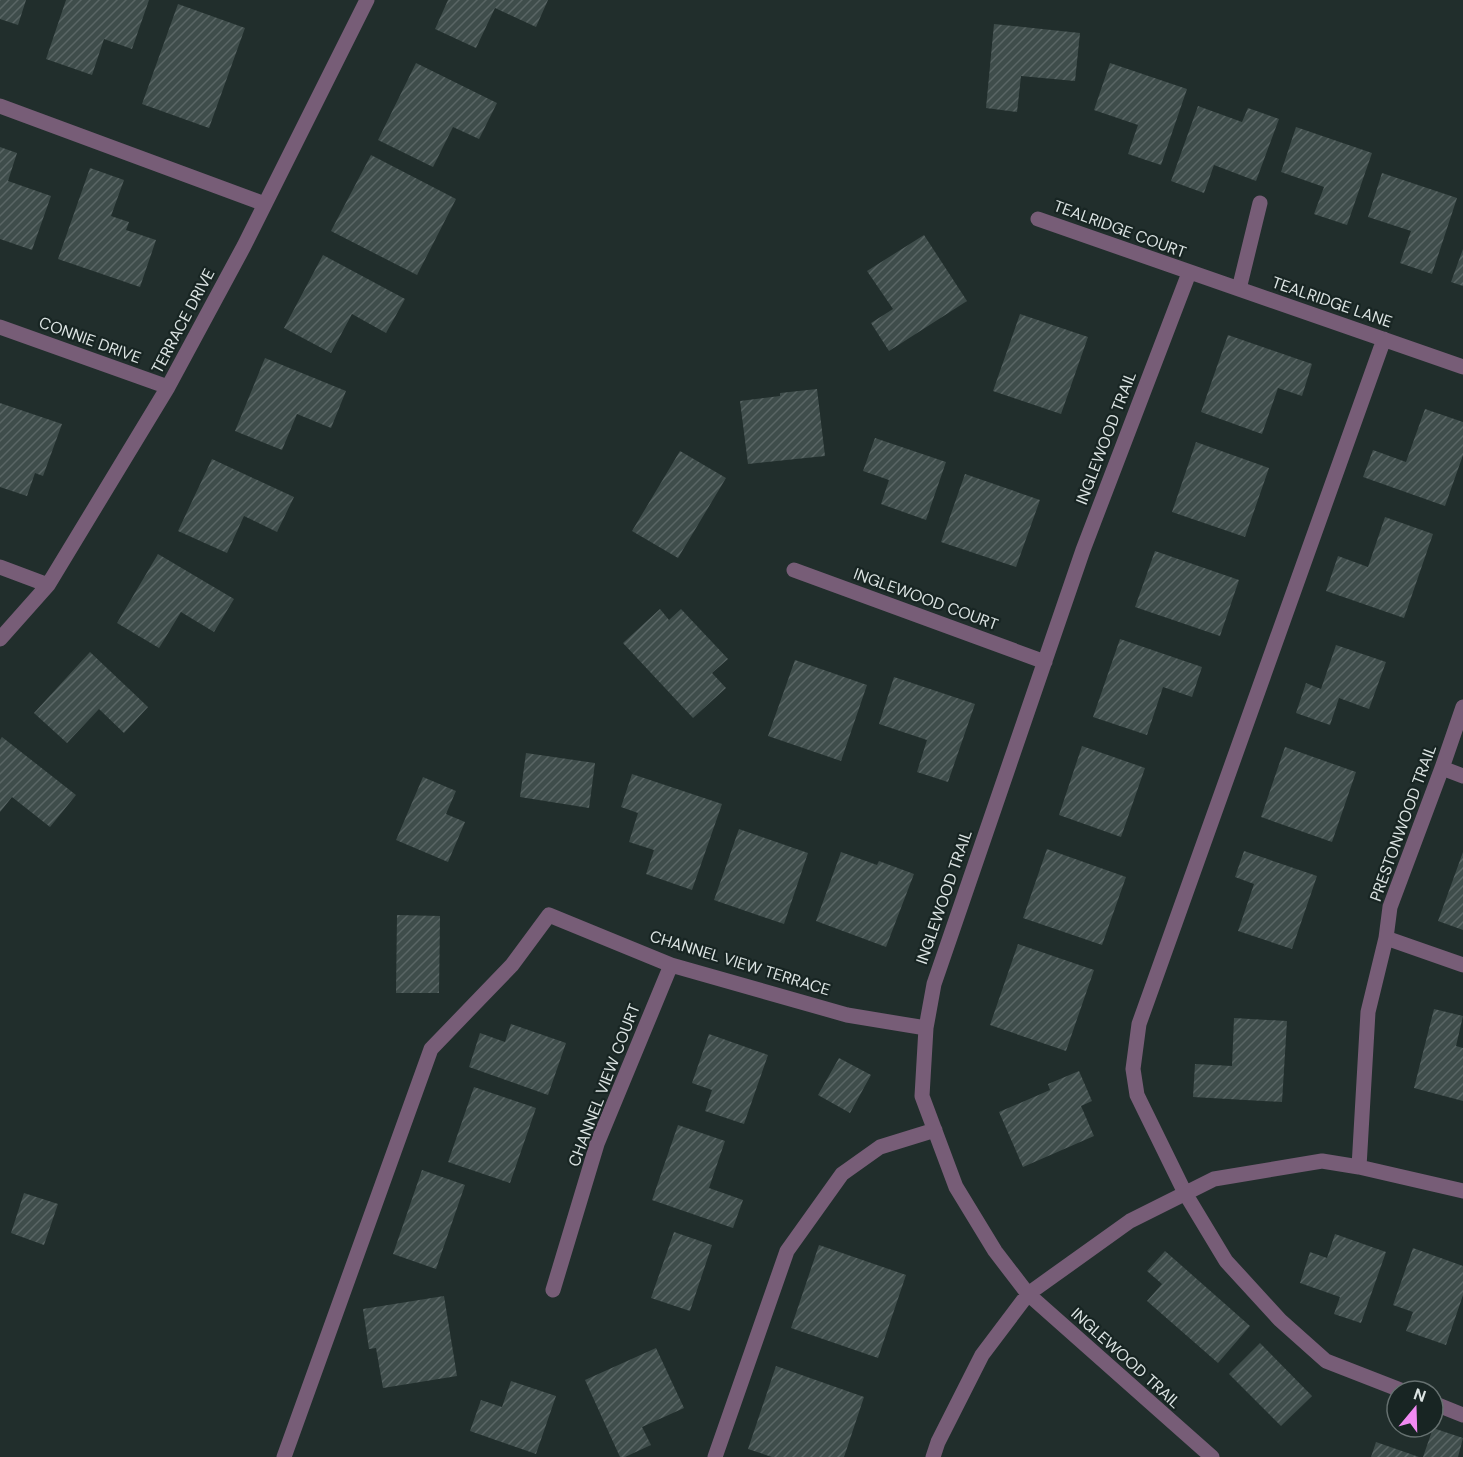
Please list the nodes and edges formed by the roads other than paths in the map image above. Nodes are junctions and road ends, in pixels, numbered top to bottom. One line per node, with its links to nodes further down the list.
1 (367, 0): 4 (street, TERRACE DRIVE)
2 (0, 106): 4 (street)
3 (1260, 203): 7 (street)
4 (265, 204): 11 (street, TERRACE DRIVE)
5 (1038, 219): 6 (street, TEALRIDGE COURT)
6 (1189, 273): 7 (street, TEALRIDGE LANE); 16 (street, INGLEWOOD TRAIL)
7 (1239, 289): 9 (street, TEALRIDGE LANE)
8 (0, 327): 11 (street, CONNIE DRIVE)
9 (1384, 339): 10 (street, TEALRIDGE LANE); 27 (street)
10 (1463, 367)
11 (168, 387): 14 (street, TERRACE DRIVE)
12 (0, 567): 14 (street)
13 (794, 570): 16 (street, INGLEWOOD COURT)
14 (48, 585): 15 (street, TERRACE DRIVE)
15 (0, 639)
16 (1045, 662): 23 (street, INGLEWOOD TRAIL)
17 (1463, 707): 18 (street, PRESTONWOOD TRAIL)
18 (1442, 768): 19 (street); 20 (street, PRESTONWOOD TRAIL)
19 (1463, 776)
20 (1386, 938): 21 (street); 25 (street, PRESTONWOOD TRAIL)
21 (1463, 964)
22 (671, 965): 23 (street, CHANNEL VIEW TERRACE); 28 (street, CHANNEL VIEW COURT); 33 (street, CHANNEL VIEW TERRACE)
23 (926, 1028): 24 (street, INGLEWOOD TRAIL)
24 (935, 1130): 29 (street, INGLEWOOD TRAIL); 34 (street)
25 (1359, 1167): 26 (street); 27 (street)
26 (1463, 1191)
27 (1185, 1193): 29 (street); 30 (street)
28 (553, 1290)
29 (1028, 1294): 35 (street); 36 (street, INGLEWOOD TRAIL)
30 (1385, 1384)
31 (1445, 1407): 32 (street)
32 (1463, 1414)
33 (284, 1457)
34 (715, 1457)
35 (933, 1457)
36 (1212, 1457)

